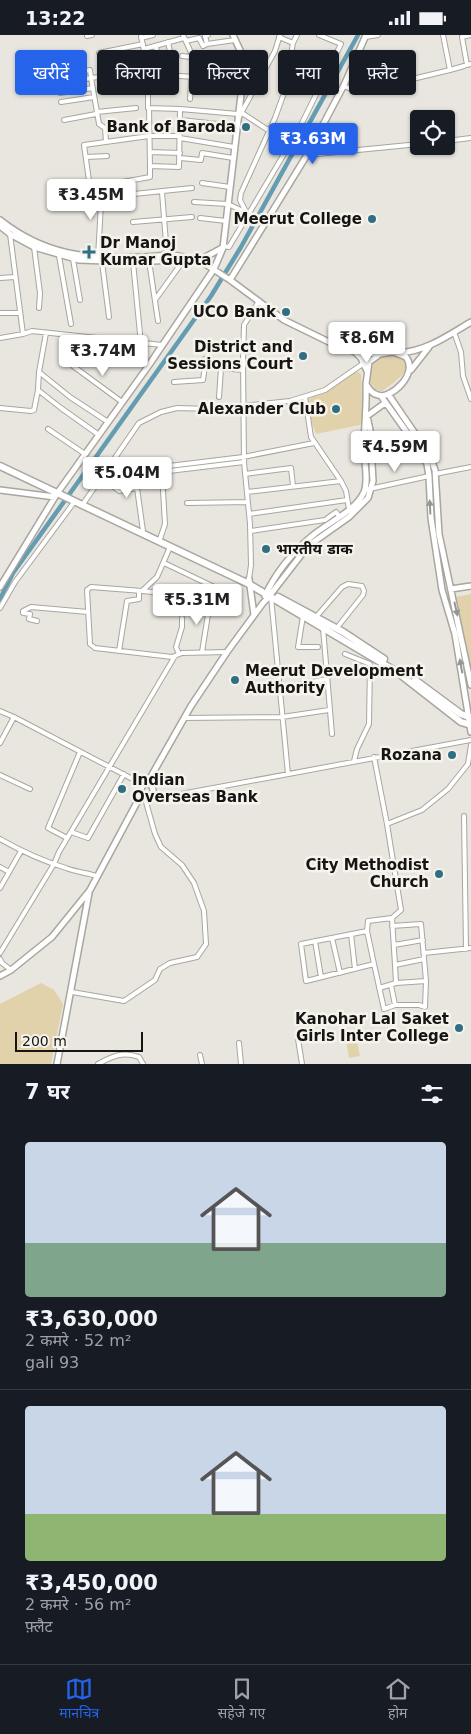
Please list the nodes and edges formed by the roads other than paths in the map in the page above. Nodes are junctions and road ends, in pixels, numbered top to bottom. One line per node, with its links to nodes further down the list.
1 (92, 35): 9 (street)
2 (153, 35): 10 (street)
3 (208, 35): 18 (street)
4 (297, 35): 17 (street)
5 (321, 35): 52 (street)
6 (378, 35): 12 (street)
7 (443, 35): 30 (street)
8 (471, 35): 13 (street)
9 (87, 36)
10 (141, 36): 20 (street)
11 (280, 36): 17 (street); 48 (street)
12 (366, 36): 35 (street)
13 (462, 36): 29 (street)
14 (234, 37): 18 (street); 26 (street)
15 (184, 38): 16 (street); 18 (street); 25 (street)
16 (168, 43): 19 (street); 24 (street)
17 (293, 43): 53 (street)
18 (207, 44)
19 (156, 46): 20 (street); 23 (street)
20 (144, 47): 21 (street); 22 (street)
21 (122, 50)
22 (144, 50)
23 (157, 50)
24 (170, 50)
25 (190, 50)
26 (240, 50)
27 (182, 56): 28 (street)
28 (189, 57)
29 (467, 65): 30 (street)
30 (450, 70): 35 (street)
31 (87, 71): 33 (street)
32 (97, 77): 33 (street)
33 (91, 78): 34 (street); 36 (street)
34 (87, 79)
35 (344, 86): 54 (street)
36 (93, 87): 37 (street); 41 (street)
37 (87, 88)
38 (148, 95): 45 (street)
39 (190, 95): 42 (street)
40 (241, 95): 48 (street)
41 (94, 97): 43 (street); 47 (street)
42 (190, 99)
43 (62, 102)
44 (136, 108): 47 (street)
45 (149, 108): 46 (street); 55 (street)
46 (180, 109): 48 (street); 50 (street)
47 (97, 112): 49 (street); 59 (street)
48 (240, 113): 51 (street); 53 (street)
49 (64, 120)
50 (180, 120): 51 (street); 56 (street)
51 (237, 124): 61 (street)
52 (300, 127): 54 (street); 86 (street)
53 (268, 131): 76 (street)
54 (317, 135): 64 (street)
55 (149, 136): 56 (street); 59 (street); 62 (street)
56 (180, 137): 61 (street); 63 (street)
57 (471, 139): 58 (street)
58 (455, 140)
59 (106, 142): 66 (street)
60 (410, 145): 64 (street)
61 (234, 147): 67 (street)
62 (150, 152): 63 (street); 68 (street)
63 (180, 155): 67 (street); 68 (street)
64 (307, 155): 98 (street)
65 (107, 156): 66 (street)
66 (86, 157): 70 (street)
67 (233, 158): 71 (street)
68 (150, 166): 70 (street)
69 (202, 183): 71 (street)
70 (102, 186): 90 (street)
71 (230, 187): 76 (street)
72 (192, 188): 73 (street)
73 (162, 192): 74 (street); 80 (street)
74 (124, 195)
75 (194, 202): 76 (street)
76 (228, 204): 81 (street)
77 (192, 217): 80 (street)
78 (200, 218): 81 (street)
79 (0, 220): 90 (street)
80 (164, 220): 82 (street); 88 (street)
81 (226, 221): 86 (street)
82 (133, 223)
83 (0, 226): 84 (street)
84 (10, 234): 85 (street); 96 (street)
85 (34, 247): 87 (street); 102 (street)
86 (223, 247): 93 (street); 95 (street)
87 (59, 256): 89 (street); 108 (street)
88 (168, 256): 90 (street); 91 (street)
89 (73, 259): 90 (street); 99 (street)
90 (100, 260): 94 (street); 105 (street)
91 (185, 260): 92 (street); 93 (street); 100 (street)
92 (150, 261): 94 (street); 100 (street)
93 (198, 261): 95 (street)
94 (133, 262): 113 (street)
95 (214, 269): 98 (street); 114 (street)
96 (15, 277): 97 (street); 104 (street)
97 (0, 279)
98 (228, 279): 101 (street)
99 (80, 300)
100 (155, 300): 106 (street)
101 (259, 301): 116 (street); 124 (street)
102 (39, 308)
103 (0, 313): 104 (street)
104 (20, 313): 111 (street)
105 (109, 317)
106 (158, 321)
107 (471, 322): 109 (street)
108 (71, 324)
109 (454, 332): 115 (street); 135 (street)
110 (46, 333): 111 (street); 113 (street); 126 (street)
111 (22, 334): 112 (street)
112 (0, 338)
113 (141, 344): 114 (street)
114 (162, 345): 136 (street)
115 (430, 345): 117 (street); 127 (street)
116 (356, 352): 118 (street); 120 (street)
117 (396, 353): 118 (street); 127 (street)
118 (380, 354): 125 (street)
119 (206, 359): 122 (street)
120 (364, 363): 125 (street); 134 (street)
121 (73, 366): 136 (street)
122 (205, 366): 123 (street); 128 (street)
123 (221, 368): 124 (street); 133 (street)
124 (242, 370): 138 (street)
125 (368, 371): 129 (street)
126 (39, 372): 130 (street); 141 (street)
127 (410, 372): 131 (street)
128 (174, 383)
129 (366, 384): 132 (street); 140 (street)
130 (38, 390): 139 (street); 143 (street)
131 (388, 395): 132 (street); 152 (street)
132 (381, 396): 137 (street)
133 (218, 397)
134 (305, 397): 138 (street); 144 (street)
135 (471, 399)
136 (122, 402): 141 (street)
137 (386, 403): 140 (street); 153 (street)
138 (242, 406): 146 (street); 154 (street)
139 (0, 408)
140 (367, 416): 157 (street)
141 (108, 422): 143 (street)
142 (48, 429): 145 (street)
143 (99, 435): 145 (street)
144 (314, 443): 146 (street); 155 (street)
145 (85, 454): 160 (street)
146 (243, 457): 147 (street); 150 (street)
147 (244, 462): 150 (street); 151 (street)
148 (0, 465): 160 (main road)
149 (471, 467): 152 (street)
150 (168, 471): 172 (street)
151 (245, 474): 156 (street); 159 (street)
152 (435, 474): 178 (street)
153 (429, 476): 157 (street); 207 (street, one-way to 153)
154 (101, 477): 164 (street); 170 (street)
155 (341, 481): 156 (street); 161 (street)
156 (293, 487): 159 (street)
157 (368, 489): 166 (street); 180 (street)
158 (0, 491): 160 (street)
159 (247, 492): 163 (street)
160 (59, 495): 162 (main road); 177 (street)
161 (346, 499): 166 (street); 167 (street)
162 (75, 501): 164 (main road); 168 (main road); 182 (street)
163 (248, 502): 165 (street); 167 (street)
164 (84, 503): 168 (main road)
165 (187, 503)
166 (349, 509): 169 (street)
167 (249, 514): 171 (street)
168 (104, 515): 170 (main road); 173 (main road)
169 (339, 516): 171 (street); 180 (street)
170 (144, 531): 172 (main road)
171 (251, 531): 175 (street)
172 (160, 539): 175 (main road)
173 (170, 547): 174 (street); 175 (main road)
174 (164, 563): 179 (street); 181 (street)
175 (249, 582): 180 (main road); 184 (street)
176 (471, 586): 178 (street)
177 (0, 587)
178 (451, 589): 200 (street, one-way to 200)
179 (141, 591): 181 (street); 183 (street); 192 (street)
180 (269, 595): 184 (street); 185 (main road); 186 (main road); 201 (street)
181 (208, 598): 193 (street)
182 (0, 607)
183 (88, 612): 188 (street); 192 (street)
184 (254, 615): 194 (street)
185 (302, 616): 189 (main road); 191 (street)
186 (316, 617): 190 (main road); 190 (street)
187 (182, 618): 196 (street)
188 (37, 621)
189 (323, 628): 197 (main road); 199 (street)
190 (336, 629): 207 (main road)
191 (318, 647)
192 (119, 651): 196 (street)
193 (202, 652): 194 (street); 196 (street)
194 (227, 652): 206 (street)
195 (345, 654): 198 (street)
196 (177, 655): 215 (street)
197 (370, 655): 198 (street); 207 (main road)
198 (370, 664): 214 (street)
199 (326, 679): 201 (street); 202 (street)
200 (471, 685)
201 (280, 689): 205 (street)
202 (329, 710): 205 (street); 208 (street)
203 (0, 711): 204 (street)
204 (14, 717): 210 (street); 212 (street)
205 (282, 717): 206 (street); 216 (street)
206 (184, 718): 219 (street)
207 (470, 723)
208 (332, 734)
209 (471, 740): 213 (street)
210 (0, 743)
211 (471, 745): 224 (street)
212 (80, 752): 215 (street); 226 (street)
213 (374, 757): 214 (street); 224 (street)
214 (354, 761): 216 (street)
215 (110, 767): 217 (street); 225 (street)
216 (288, 773): 221 (street)
217 (124, 774): 219 (street); 225 (street)
218 (0, 775): 220 (street)
219 (146, 784): 221 (street); 222 (street)
220 (30, 789)
221 (152, 793): 222 (street)
222 (143, 794): 232 (street); 259 (street)
223 (464, 817): 244 (street)
224 (387, 825): 235 (street)
225 (71, 832): 226 (street)
226 (67, 838): 229 (street)
227 (0, 839): 228 (street)
228 (22, 851): 229 (street); 231 (street)
229 (54, 864): 232 (street); 245 (street)
230 (0, 867): 231 (street)
231 (9, 872): 233 (street)
232 (97, 876): 234 (street)
233 (0, 888)
234 (90, 890): 252 (street); 259 (street)
235 (392, 918): 236 (street); 237 (street)
236 (392, 926): 241 (street); 242 (street)
237 (367, 931): 238 (street); 249 (street)
238 (351, 934): 239 (street); 251 (street)
239 (332, 938): 240 (street); 253 (street)
240 (315, 941): 255 (street); 255 (street)
241 (423, 941): 242 (street); 246 (street)
242 (394, 945): 250 (street)
243 (471, 948): 244 (street)
244 (466, 949): 246 (street)
245 (0, 953)
246 (424, 953): 248 (street)
247 (0, 959): 252 (street)
248 (424, 959): 250 (street); 256 (street)
249 (374, 964): 251 (street); 258 (street)
250 (395, 965): 257 (street)
251 (355, 969): 253 (street)
252 (11, 970): 254 (street)
253 (340, 973): 255 (street)
254 (0, 976)
255 (321, 977)
256 (426, 981): 257 (street); 260 (street)
257 (393, 984): 258 (street); 260 (street)
258 (379, 988): 260 (street)
259 (72, 992): 265 (street)
260 (395, 1005)
261 (298, 1039): 270 (street)
262 (239, 1043): 269 (street)
263 (200, 1055): 268 (street)
264 (108, 1061): 266 (street); 267 (street)
265 (57, 1064)
266 (98, 1064)
267 (142, 1064)
268 (202, 1064)
269 (241, 1064)
270 (302, 1064)

